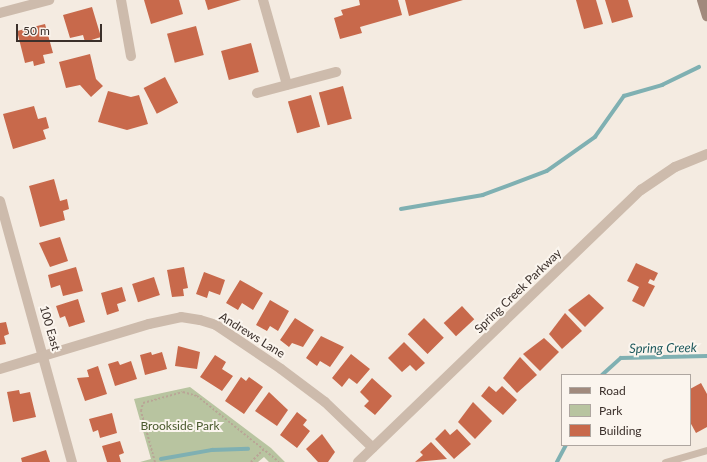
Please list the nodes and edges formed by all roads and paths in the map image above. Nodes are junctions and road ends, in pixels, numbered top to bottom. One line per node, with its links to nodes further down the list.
1 (50, 0): 5 (street)
2 (121, 0): 7 (street)
3 (263, 0): 9 (street)
4 (702, 0): 6 (street)
5 (0, 13)
6 (707, 16)
7 (131, 56)
8 (336, 72): 9 (street)
9 (287, 85): 10 (street)
10 (257, 93)
11 (707, 154): 16 (street, Spring Creek Parkway)
12 (0, 201): 13 (street, 100 East)
13 (45, 357): 14 (street, Andrews Lane); 16 (street, Andrews Lane); 18 (street, 100 East)
14 (0, 369)
15 (265, 448): 19 (path); 20 (path); 21 (path)
16 (372, 448): 22 (street, Spring Creek Parkway)
17 (707, 450): 23 (lane)
18 (72, 462)
19 (155, 462)
20 (251, 462)
21 (280, 462)
22 (358, 462)
23 (665, 462)

